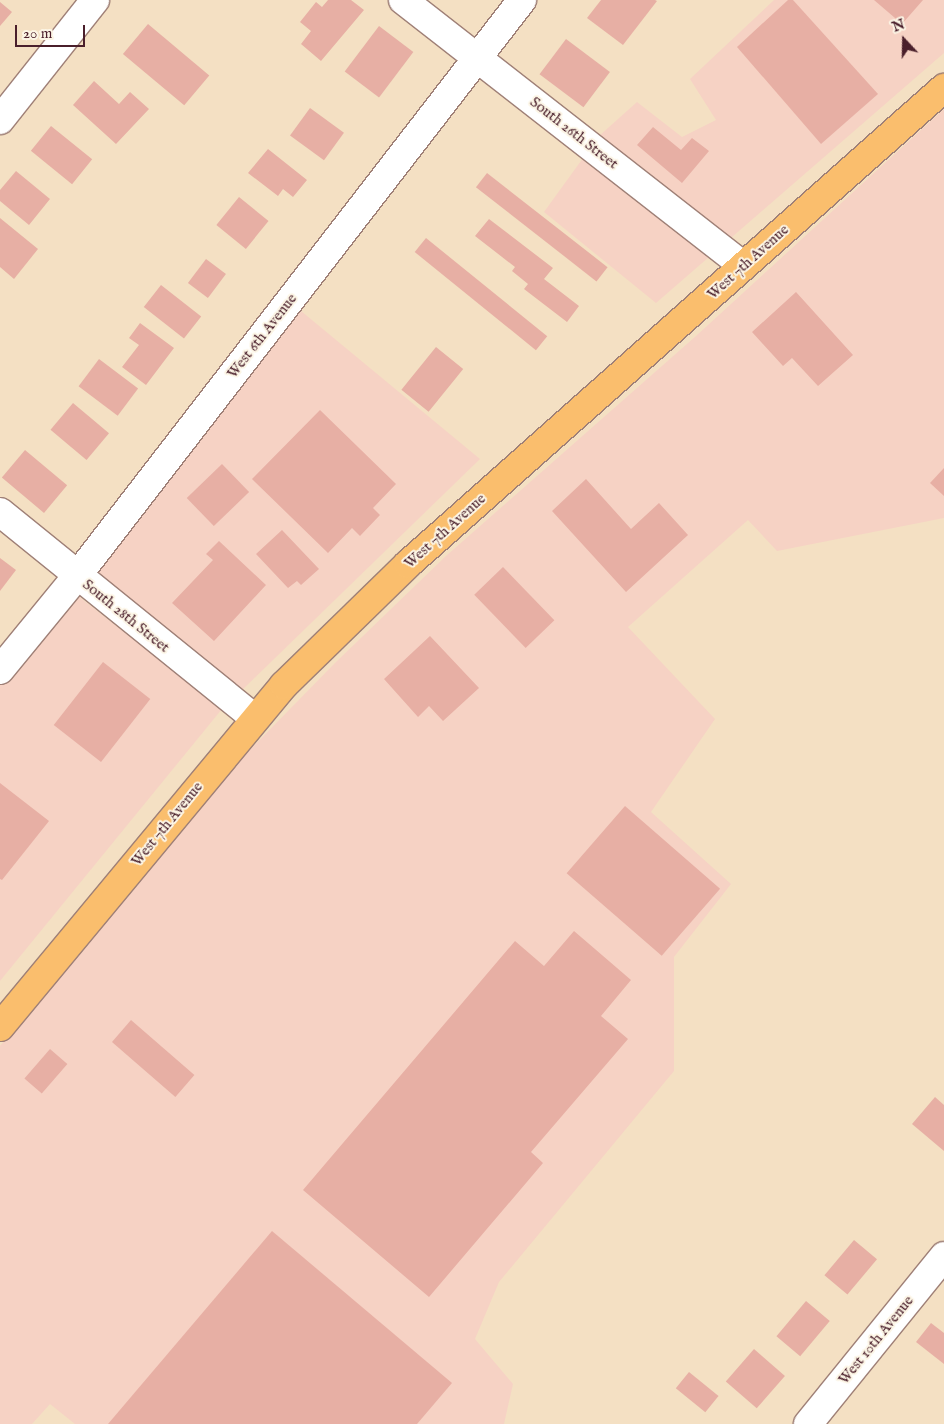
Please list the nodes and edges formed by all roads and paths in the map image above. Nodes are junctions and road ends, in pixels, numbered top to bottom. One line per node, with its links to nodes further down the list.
1 (95, 0): 6 (street)
2 (403, 0): 4 (street, South 26th Street)
3 (522, 0): 4 (street, West 6th Avenue)
4 (476, 57): 7 (street, South 26th Street); 9 (street, West 6th Avenue)
5 (944, 88): 7 (main road, West 7th Avenue)
6 (0, 120)
7 (744, 266): 11 (main road, West 7th Avenue)
8 (0, 512): 9 (street, South 28th Street)
9 (76, 576): 10 (street, West 6th Avenue); 11 (street, South 28th Street)
10 (0, 670)
11 (254, 718): 12 (main road, West 7th Avenue)
12 (1, 1022)
13 (944, 1256): 14 (street, West 10th Avenue)
14 (808, 1424)

